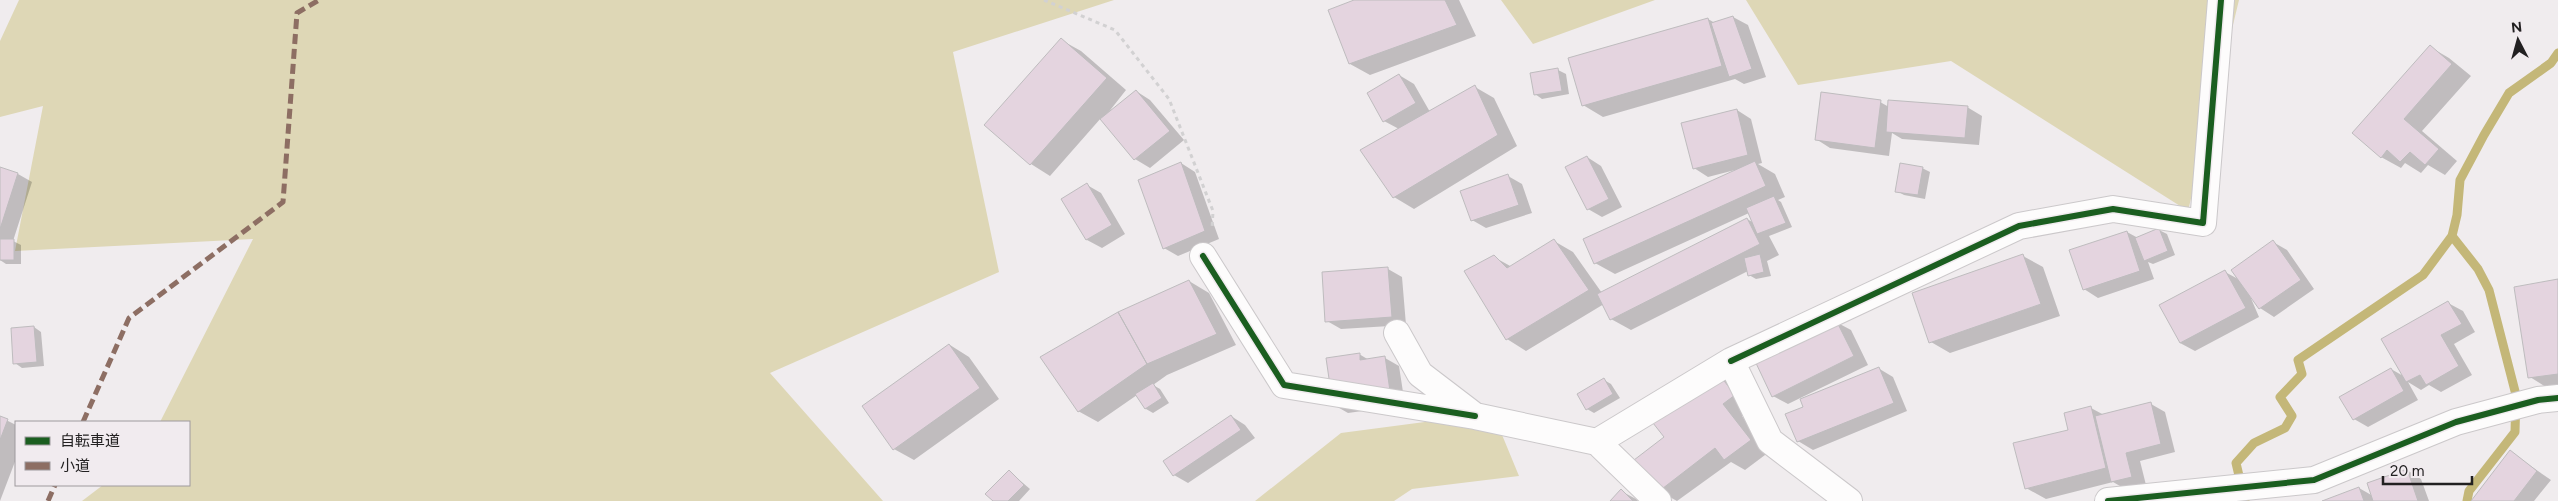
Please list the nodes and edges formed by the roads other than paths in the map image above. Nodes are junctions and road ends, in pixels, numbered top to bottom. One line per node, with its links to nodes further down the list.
1 (2221, 0): 4 (street)
2 (1207, 262): 6 (street)
3 (1397, 333): 6 (street)
4 (1731, 361): 7 (street); 9 (street)
5 (2558, 398): 10 (street)
6 (1475, 416): 7 (street)
7 (1597, 442): 8 (street)
8 (1658, 501)
9 (1849, 501)
10 (2108, 501)

